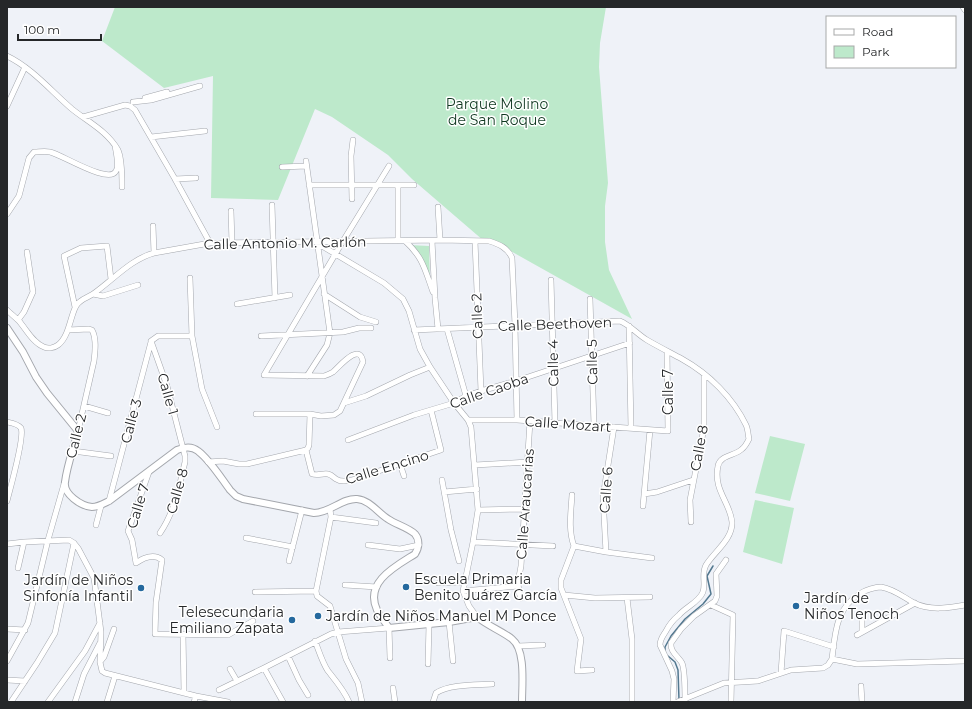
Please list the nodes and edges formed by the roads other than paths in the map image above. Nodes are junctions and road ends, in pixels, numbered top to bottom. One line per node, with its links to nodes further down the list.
1 (963, 7): 2 (street)
2 (965, 10)
3 (7, 56): 4 (street)
4 (25, 67): 8 (street); 9 (street)
5 (200, 86): 7 (street)
6 (167, 92): 7 (street)
7 (132, 104): 9 (street); 11 (street)
8 (7, 106)
9 (83, 117): 13 (street)
10 (205, 131): 11 (street)
11 (151, 137): 17 (street)
12 (353, 140): 19 (street)
13 (115, 146): 23 (street); 28 (street)
14 (389, 166): 20 (street)
15 (282, 167): 18 (street)
16 (196, 178): 17 (street)
17 (175, 179): 38 (street)
18 (309, 185): 19 (street); 37 (street)
19 (351, 185): 20 (street); 24 (street)
20 (378, 185): 21 (street); 32 (street)
21 (398, 185): 22 (street); 33 (street)
22 (414, 185)
23 (122, 186)
24 (352, 199)
25 (272, 205): 36 (street)
26 (438, 207): 31 (street)
27 (231, 211): 39 (street)
28 (7, 214)
29 (153, 226): 41 (street)
30 (432, 240): 31 (street, Calle Antonio M. Carlón); 34 (street, Calle Antonio M. Carlón); 52 (street)
31 (440, 240): 35 (street, Calle Antonio M. Carlón)
32 (343, 241): 33 (street, Calle Antonio M. Carlón); 37 (street, Calle Antonio M. Carlón); 42 (street)
33 (398, 241): 34 (street, Calle Antonio M. Carlón)
34 (405, 241): 52 (street)
35 (474, 241): 61 (street, Calle Antonio M. Carlón); 63 (street, Calle 2)
36 (273, 242): 37 (street, Calle Antonio M. Carlón); 39 (street, Calle Antonio M. Carlón); 51 (street)
37 (316, 242): 42 (street); 43 (street)
38 (210, 243): 39 (street, Calle Antonio M. Carlón); 41 (street, Calle Antonio M. Carlón)
39 (232, 243)
40 (27, 252): 57 (street)
41 (154, 253): 44 (street, Calle Antonio M. Carlón)
42 (336, 253): 43 (street); 69 (street)
43 (322, 277): 49 (street); 71 (street)
44 (111, 278): 48 (street, Calle Antonio M. Carlón); 55 (street)
45 (190, 278): 72 (street)
46 (551, 280): 60 (street, Calle 4)
47 (138, 285): 48 (street)
48 (93, 294): 55 (street, Calle Antonio M. Carlón)
49 (324, 294): 58 (street); 70 (street)
50 (290, 295): 51 (street)
51 (275, 298): 54 (street)
52 (435, 298): 66 (street)
53 (590, 299): 59 (street, Calle 5)
54 (237, 304)
55 (75, 307): 68 (street)
56 (7, 310): 57 (street)
57 (18, 320): 68 (street)
58 (376, 322)
59 (591, 322): 60 (street, Calle Beethoven); 62 (street, Calle Beethoven); 77 (street, Calle 5)
60 (552, 324): 61 (street, Calle Beethoven); 79 (street, Calle 4)
61 (515, 325): 63 (street, Calle Beethoven); 82 (street)
62 (629, 326): 75 (street); 76 (street, Calle Beethoven)
63 (478, 327): 67 (street, Calle Beethoven); 83 (street, Calle 2)
64 (7, 328): 102 (street)
65 (371, 328): 70 (street)
66 (438, 329): 67 (street, Calle Beethoven); 69 (street, Calle Beethoven)
67 (447, 329): 84 (street)
68 (68, 330): 87 (street, Calle 2)
69 (414, 330): 78 (street)
70 (330, 333): 71 (street); 81 (street)
71 (288, 334): 73 (street); 81 (street)
72 (192, 336): 74 (street); 98 (street)
73 (261, 336)
74 (151, 341): 105 (street, Calle 1); 123 (street, Calle 3)
75 (630, 343): 77 (street, Calle Caoba); 100 (street)
76 (667, 352): 80 (street, Calle Beethoven); 103 (street, Calle 7)
77 (592, 355): 79 (street, Calle Caoba); 97 (street, Calle 5)
78 (430, 367): 85 (street); 86 (street)
79 (554, 369): 82 (street, Calle Caoba); 96 (street, Calle 4)
80 (704, 374): 116 (street, Calle 8); 225 (street, Calle Beethoven)
81 (307, 376): 85 (street)
82 (516, 381): 83 (street, Calle Caoba); 93 (street)
83 (481, 391): 84 (street, Calle Caoba)
84 (466, 396): 86 (street, Calle Caoba)
85 (344, 403): 91 (street)
86 (454, 403): 88 (street, Calle Caoba); 92 (street)
87 (84, 406): 89 (street); 102 (street, Calle 2)
88 (431, 410): 104 (street, Calle Caoba); 111 (street, Calle Encino)
89 (108, 413)
90 (256, 414): 91 (street)
91 (310, 414): 106 (street)
92 (468, 420): 93 (street, Calle Mozart); 112 (street)
93 (517, 420): 94 (street, Calle Mozart)
94 (530, 421): 96 (street, Calle Mozart); 110 (street, Calle Araucarias)
95 (7, 422): 122 (street)
96 (555, 423): 97 (street, Calle Mozart)
97 (594, 425): 99 (street, Calle Mozart)
98 (217, 427)
99 (614, 427): 100 (street, Calle Mozart); 147 (street, Calle 6)
100 (631, 428): 101 (street, Calle Mozart)
101 (650, 430): 103 (street, Calle Mozart); 120 (street, Calle 7)
102 (78, 431): 107 (street, Calle 2)
103 (668, 431)
104 (348, 440)
105 (183, 448): 109 (street); 113 (street); 134 (street, Calle 8)
106 (307, 449): 109 (street); 111 (street, Calle Encino)
107 (73, 451): 108 (street); 117 (street, Calle 2)
108 (111, 456)
109 (208, 462): 128 (street)
110 (528, 462): 112 (street); 127 (street, Calle Araucarias)
111 (400, 464): 114 (street)
112 (475, 465): 118 (street)
113 (149, 472): 123 (street); 180 (street, Calle 7)
114 (404, 476)
115 (442, 480): 119 (street)
116 (693, 480): 120 (street); 131 (street, Calle 8)
117 (64, 484): 124 (street); 136 (street, Calle 2)
118 (477, 489): 119 (street); 129 (street)
119 (444, 492): 151 (street)
120 (644, 494): 125 (street, Calle 7)
121 (572, 495): 145 (street)
122 (7, 501)
123 (109, 501): 124 (street)
124 (101, 506): 133 (street)
125 (643, 506)
126 (330, 509): 128 (street); 130 (street); 142 (street)
127 (525, 509): 129 (street); 143 (street, Calle Araucarias)
128 (302, 510): 146 (street)
129 (478, 510): 138 (street)
130 (331, 517): 132 (street); 158 (street)
131 (691, 522)
132 (376, 523)
133 (96, 525)
134 (160, 533)
135 (246, 538): 146 (street)
136 (48, 540): 137 (street); 139 (street); 177 (street, Calle 2)
137 (24, 542): 140 (street); 152 (street)
138 (473, 542): 143 (street); 153 (street)
139 (74, 543): 171 (street); 201 (street)
140 (7, 544)
141 (368, 545): 142 (street)
142 (419, 545): 157 (street)
143 (522, 545): 144 (street); 156 (street, Calle Araucarias)
144 (553, 546)
145 (574, 546): 147 (street); 161 (street)
146 (293, 547): 150 (street)
147 (606, 552): 148 (street)
148 (652, 558)
149 (726, 560): 166 (street)
150 (289, 561)
151 (459, 561)
152 (18, 568)
153 (464, 582): 154 (street); 159 (street)
154 (438, 583)
155 (345, 586): 157 (street)
156 (518, 586): 159 (street); 163 (street)
157 (377, 587): 174 (street)
158 (316, 591): 160 (street); 178 (street)
159 (463, 591): 168 (street)
160 (255, 592)
161 (564, 595): 164 (street); 197 (street)
162 (650, 597): 164 (street)
163 (521, 598)
164 (627, 598): 224 (street)
165 (915, 603): 167 (street); 179 (street); 186 (street)
166 (710, 605): 203 (street); 211 (street)
167 (965, 605)
168 (477, 617): 172 (street); 185 (street)
169 (862, 620): 179 (street)
170 (253, 621): 180 (street)
171 (100, 622): 182 (street); 213 (street)
172 (448, 622): 173 (street); 190 (street)
173 (429, 625): 174 (street); 194 (street)
174 (389, 628): 178 (street); 188 (street)
175 (7, 629): 177 (street)
176 (114, 629): 193 (street)
177 (25, 630): 191 (street, Calle 2)
178 (338, 632): 183 (street); 220 (street)
179 (862, 632): 181 (street)
180 (184, 634): 208 (street)
181 (857, 635)
182 (101, 640): 193 (street); 214 (street)
183 (315, 641): 187 (street); 219 (street)
184 (543, 645): 185 (street)
185 (518, 646): 223 (street)
186 (834, 647): 189 (street); 198 (street)
187 (288, 656): 195 (street); 209 (street)
188 (390, 658)
189 (832, 659): 192 (street); 198 (street)
190 (453, 660)
191 (7, 661)
192 (965, 661)
193 (100, 662): 199 (street)
194 (428, 664)
195 (264, 668): 202 (street); 218 (street)
196 (230, 669): 202 (street)
197 (592, 670)
198 (781, 673): 203 (street)
199 (115, 676): 208 (street); 215 (street)
200 (7, 680): 201 (street)
201 (26, 681): 212 (street)
202 (237, 681): 207 (street)
203 (731, 682): 211 (street); 226 (street)
204 (492, 684): 222 (street)
205 (861, 686): 227 (street)
206 (393, 688): 221 (street)
207 (219, 690)
208 (184, 692): 210 (street)
209 (308, 695)
210 (196, 696): 216 (street); 217 (street)
211 (682, 701)
212 (11, 702)
213 (48, 702)
214 (75, 702)
215 (107, 702)
216 (194, 702)
217 (224, 702)
218 (283, 702)
219 (349, 702)
220 (362, 702)
221 (395, 702)
222 (433, 702)
223 (522, 702)
224 (632, 702)
225 (673, 702)
226 (731, 702)
227 (862, 702)

